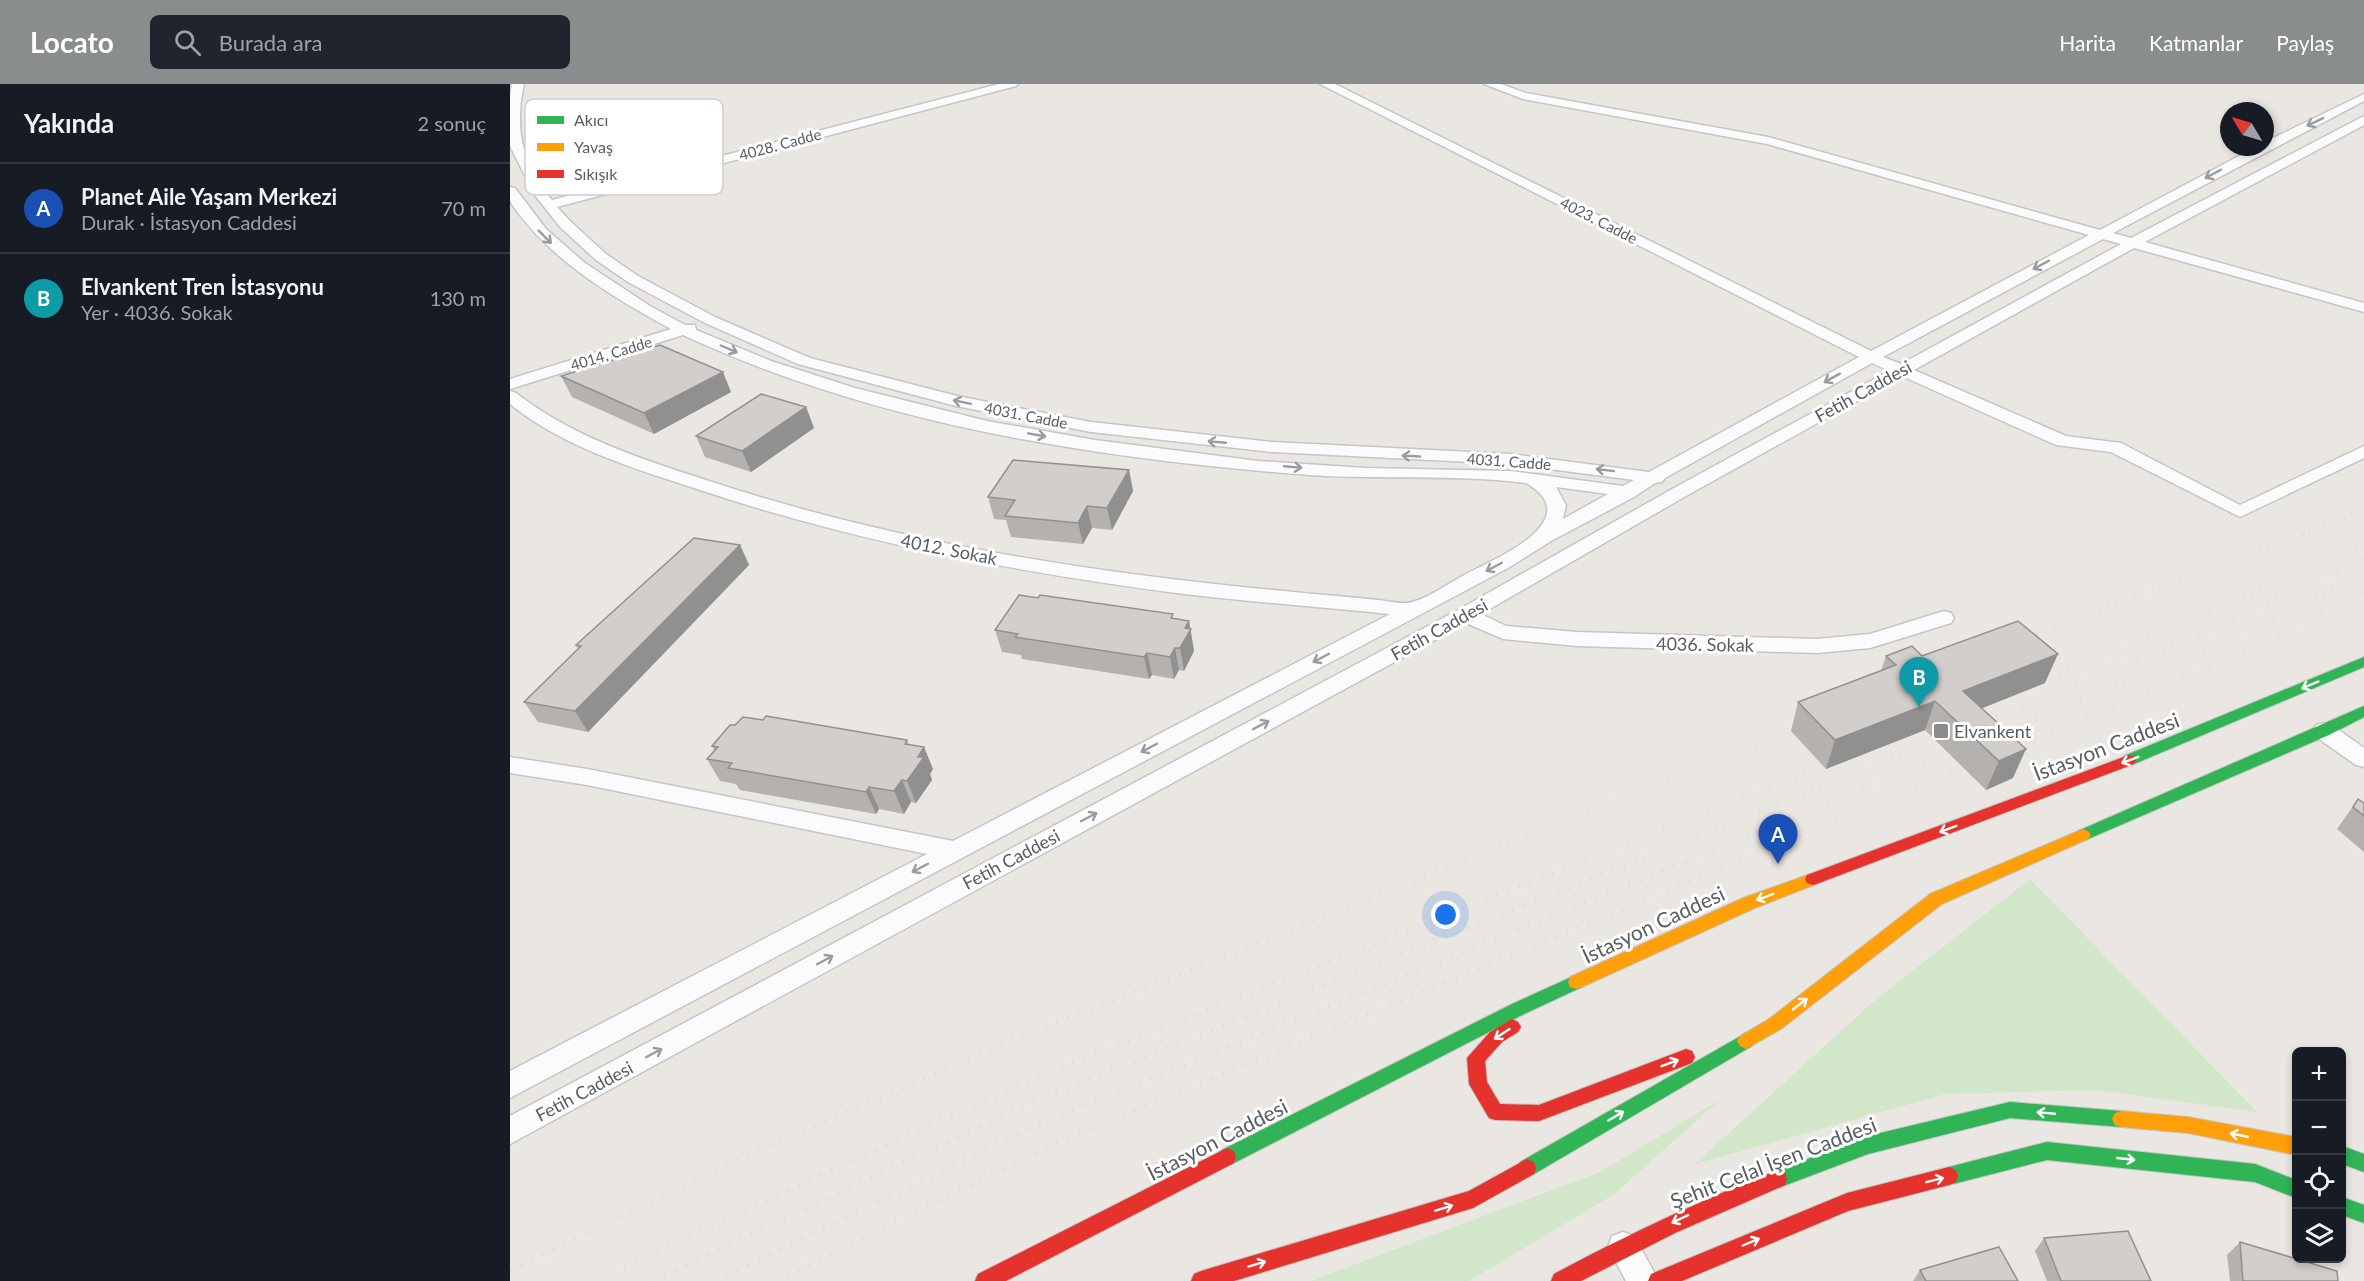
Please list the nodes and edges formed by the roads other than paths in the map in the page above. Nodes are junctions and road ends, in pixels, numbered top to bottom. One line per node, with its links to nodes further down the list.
1 (1012, 84): 9 (street, 4028. Cadde)
2 (1326, 84): 20 (street, 4023. Cadde)
3 (1490, 84): 15 (street)
4 (514, 89): 10 (street, 4031. Cadde)
5 (2364, 98): 7 (street, Fetih Caddesi, one-way to 7)
6 (2364, 120): 16 (street, Fetih Caddesi)
7 (2274, 143)
8 (2248, 156): 15 (street, Fetih Caddesi, one-way to 15)
9 (723, 157)
10 (525, 166)
11 (542, 195): 13 (street, 4031. Cadde)
12 (574, 195): 13 (street, 4028. Cadde)
13 (546, 202): 14 (street, 4028. Cadde); 18 (street, 4031. Cadde)
14 (514, 205): 19 (street, 4031. Cadde, one-way to 19)
15 (2100, 233): 16 (street); 20 (street, Fetih Caddesi, one-way to 20)
16 (2133, 243): 17 (street); 21 (street, Fetih Caddesi)
17 (2364, 308)
18 (710, 320): 19 (street, 4014. Cadde); 25 (street, 4031. Cadde, one-way to 18)
19 (684, 330): 22 (street, 4014. Cadde); 26 (street, 4031. Cadde, one-way to 26)
20 (1871, 357): 21 (street, 4023. Cadde); 25 (street, Fetih Caddesi, one-way to 25)
21 (1901, 370): 24 (street, 4023. Cadde); 28 (street, Fetih Caddesi)
22 (510, 384)
23 (510, 396): 31 (street, 4012. Sokak)
24 (2364, 451)
25 (1654, 476): 27 (street, Fetih Caddesi); 28 (street, 4031. Cadde)
26 (1532, 479): 27 (street, 4031. Cadde); 30 (street, 4031. Cadde)
27 (1626, 492): 29 (street, 4031. Cadde); 30 (street, Fetih Caddesi)
28 (1680, 492): 29 (street, Fetih Caddesi)
29 (1653, 508): 32 (street, Fetih Caddesi)
30 (1544, 537): 31 (street, Fetih Caddesi, one-way to 31)
31 (1414, 610): 39 (street, Fetih Caddesi, one-way to 39)
32 (1465, 615): 33 (street, 4036. Sokak); 43 (street, Fetih Caddesi, one-way to 32)
33 (1944, 618)
34 (2364, 662): 40 (main road, İstasyon Caddesi, one-way to 40)
35 (2364, 711): 36 (main road)
36 (2324, 731): 37 (street); 41 (main road, one-way to 36)
37 (2364, 759)
38 (510, 765): 39 (street)
39 (953, 850): 42 (street, Fetih Caddesi, one-way to 42)
40 (1605, 969): 41 (main road, one-way to 41); 52 (main road, İstasyon Caddesi)
41 (1775, 1024): 53 (main road, one-way to 41)
42 (510, 1085)
43 (510, 1131)
44 (2292, 1145): 50 (main road, Şehit Celal İşen Caddesi, one-way to 50)
45 (2346, 1156): 46 (main road)
46 (2364, 1163)
47 (2292, 1187): 55 (main road, one-way to 47)
48 (2346, 1207): 49 (main road)
49 (2364, 1214)
50 (1623, 1247): 51 (main road, Şehit Celal İşen Caddesi); 54 (street)
51 (1578, 1277)
52 (985, 1281)
53 (1202, 1281)
54 (1644, 1281)
55 (1658, 1281)

